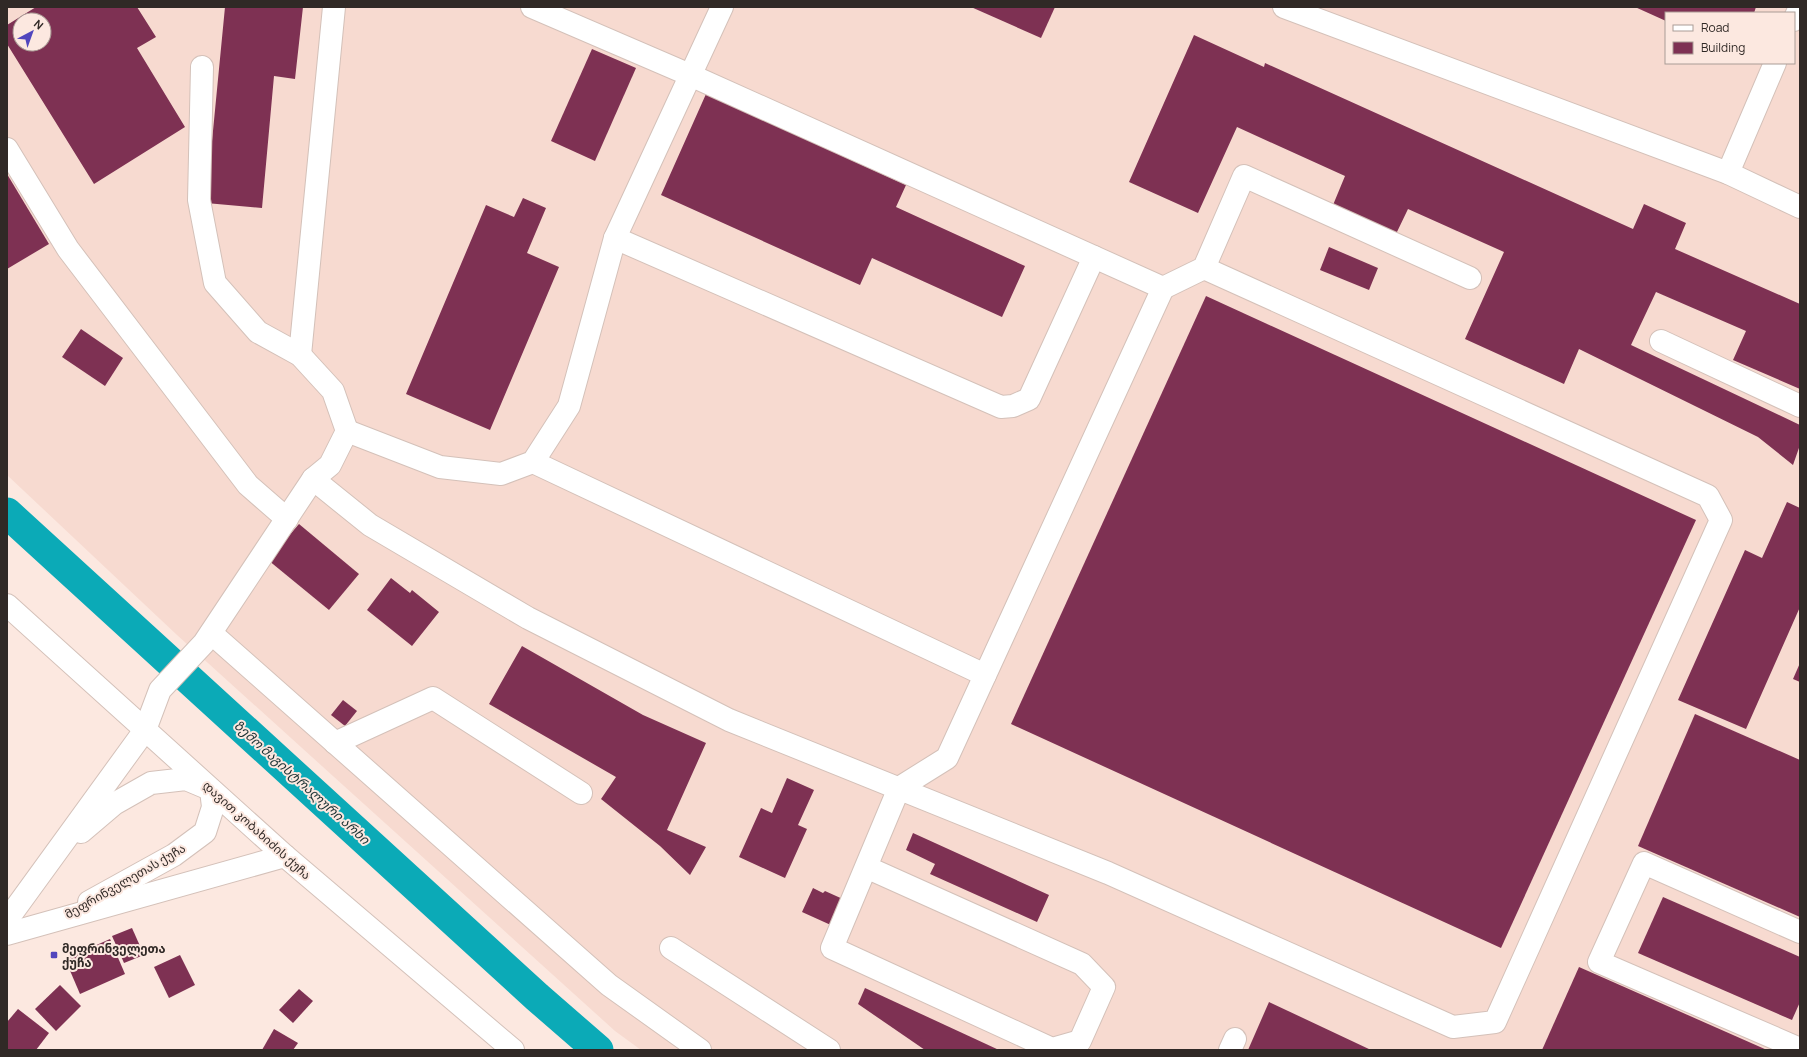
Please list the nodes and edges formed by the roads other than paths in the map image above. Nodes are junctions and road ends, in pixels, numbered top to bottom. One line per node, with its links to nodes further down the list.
1 (334, 7): 19 (street)
2 (532, 7): 9 (street)
3 (722, 7): 9 (street)
4 (1284, 7): 11 (street)
5 (1800, 7): 6 (street)
6 (1795, 18)
7 (1776, 64): 11 (street)
8 (202, 67): 19 (street)
9 (690, 75): 13 (street); 14 (street)
10 (7, 148): 24 (street)
11 (1728, 173): 12 (street)
12 (1800, 207)
13 (615, 238): 14 (street); 22 (street)
14 (1094, 257): 17 (street)
15 (1204, 268): 16 (street); 17 (street); 30 (street)
16 (1470, 278)
17 (1163, 288): 27 (street)
18 (1661, 341): 20 (street)
19 (300, 355): 21 (street)
20 (1800, 406)
21 (347, 431): 22 (street); 23 (street)
22 (533, 462): 27 (street)
23 (313, 479): 24 (street); 30 (street)
24 (287, 519): 26 (street)
25 (7, 605): 28 (street, დავით კობახიძის ქუჩა)
26 (207, 638): 28 (street); 29 (street)
27 (985, 675): 30 (street)
28 (145, 730): 31 (street, დავით კობახიძის ქუჩა); 33 (street)
29 (335, 743): 32 (street); 43 (street)
30 (899, 788): 35 (street)
31 (211, 790): 33 (street); 34 (street, დავით კობახიძის ქუჩა); 37 (street, მეფრინველეთას ქუჩა)
32 (581, 793)
33 (56, 853): 36 (street)
34 (285, 856): 37 (street, მეფრინველეთას ქუჩა); 42 (street, დავით კობახიძის ქუჩა)
35 (866, 867): 35 (street)
36 (7, 920)
37 (58, 920): 39 (street, მეფრინველეთას ქუჩა)
38 (1800, 932): 41 (street)
39 (7, 934)
40 (671, 948): 44 (street)
41 (1800, 1049)
42 (513, 1050)
43 (700, 1050)
44 (829, 1050)

